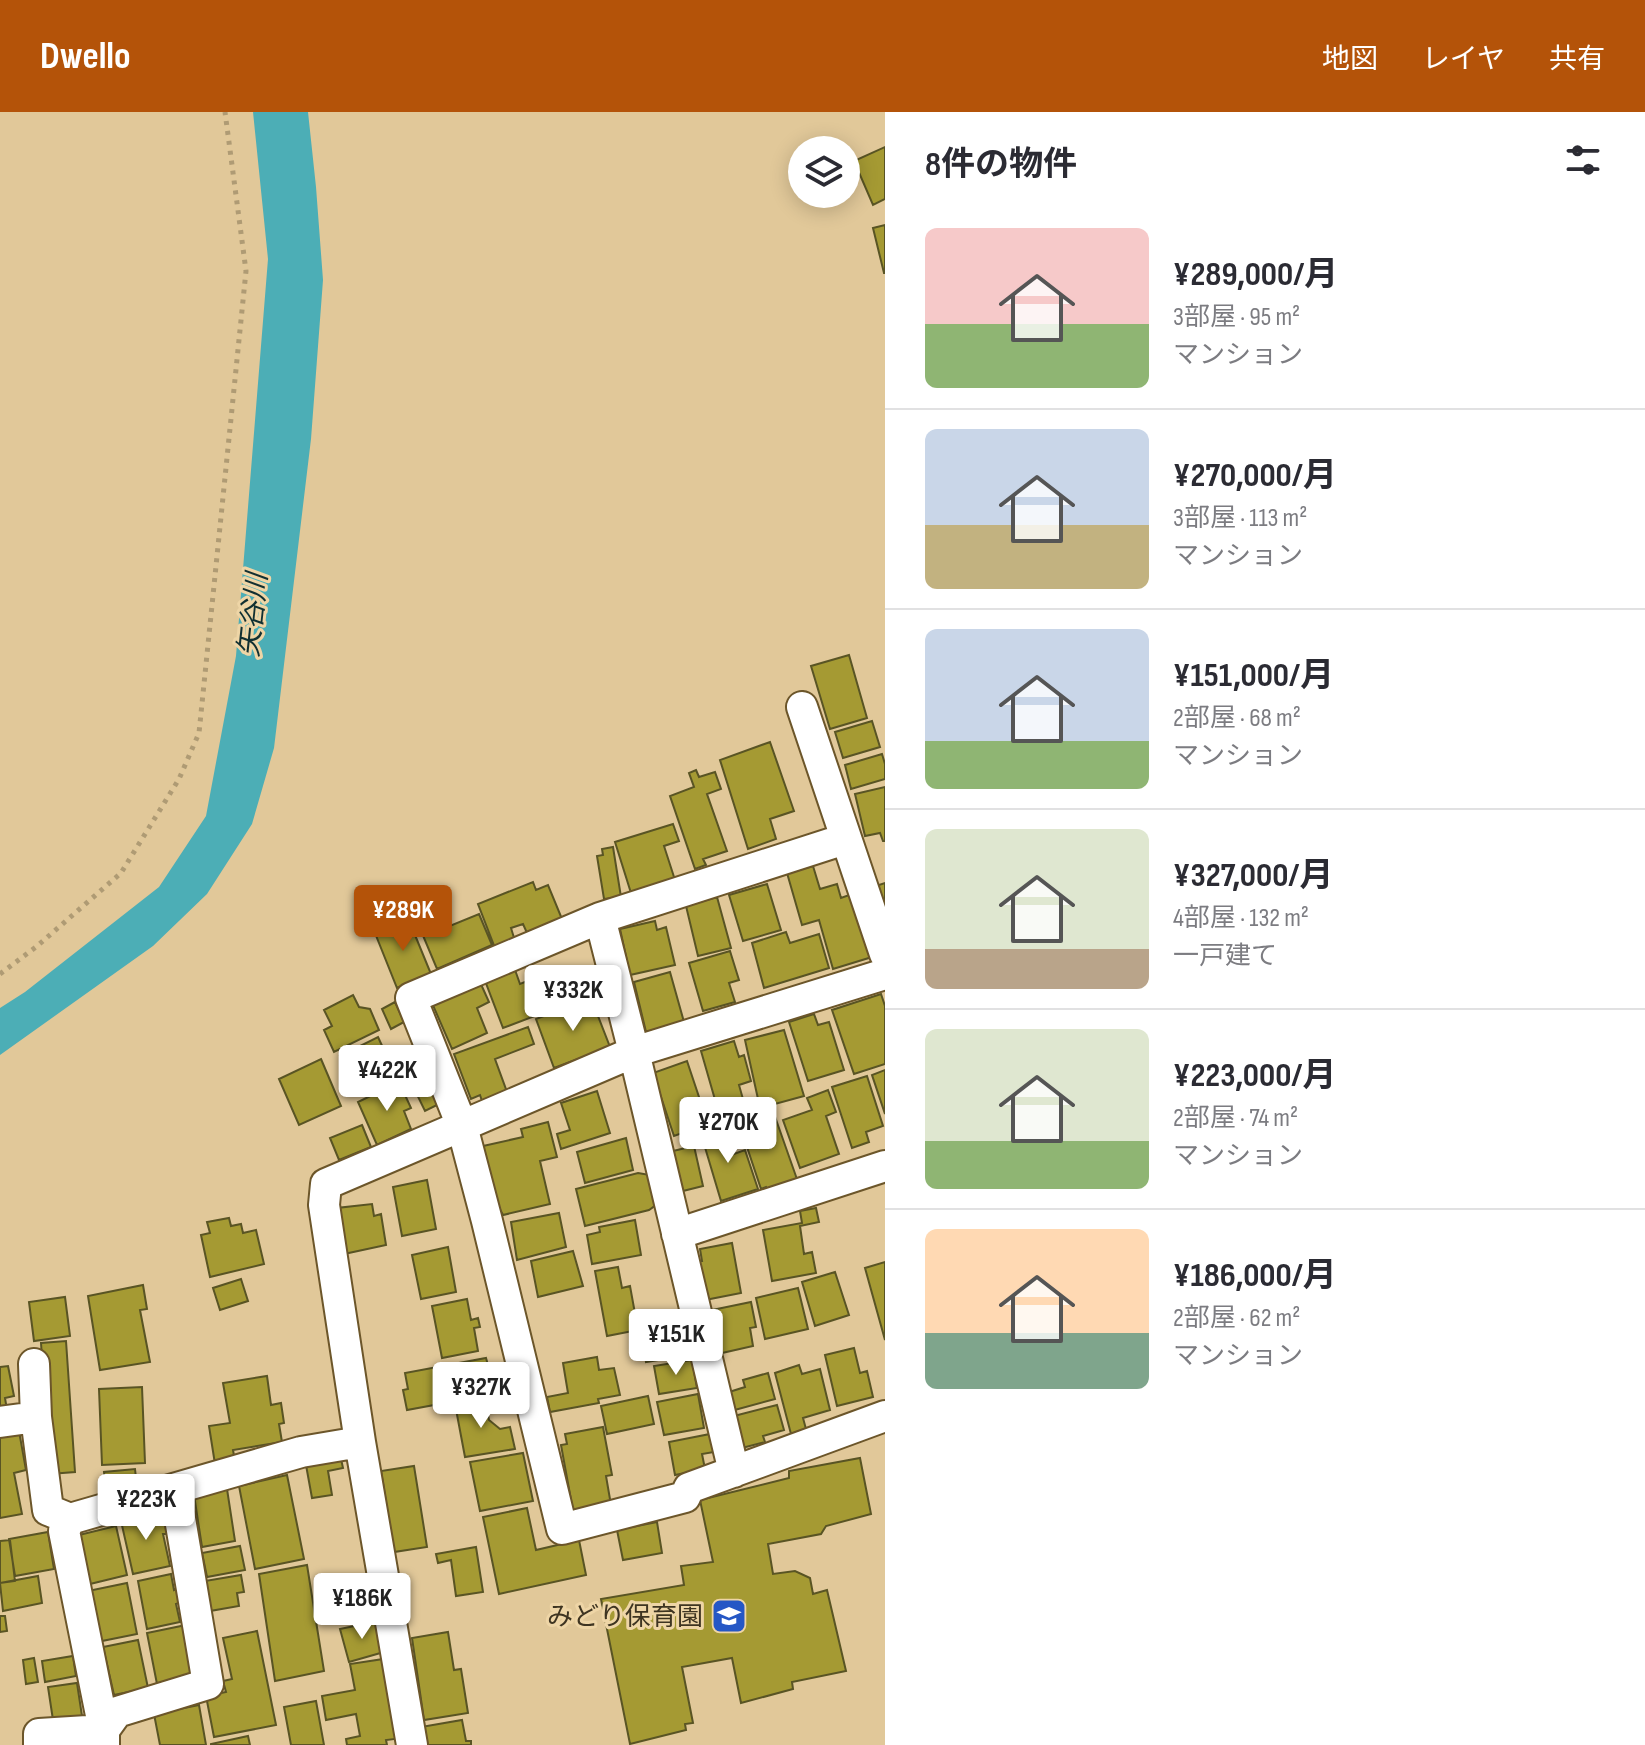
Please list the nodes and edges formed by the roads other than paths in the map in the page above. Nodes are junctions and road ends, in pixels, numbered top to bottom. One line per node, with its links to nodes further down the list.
1 (802, 707): 2 (street)
2 (845, 839): 3 (street); 4 (street)
3 (600, 918): 6 (street); 7 (street)
4 (885, 954)
5 (885, 974): 6 (street)
6 (634, 1052): 7 (street); 9 (street)
7 (462, 1126): 14 (street); 15 (street)
8 (885, 1166): 9 (street)
9 (677, 1234): 15 (street)
10 (34, 1364): 12 (street)
11 (885, 1416): 15 (street)
12 (36, 1417): 13 (street); 17 (street)
13 (0, 1422)
14 (360, 1442): 16 (street); 20 (street)
15 (734, 1472)
16 (175, 1489): 17 (street); 18 (street)
17 (70, 1519): 18 (street)
18 (104, 1738): 19 (street)
19 (39, 1745)
20 (412, 1745)

